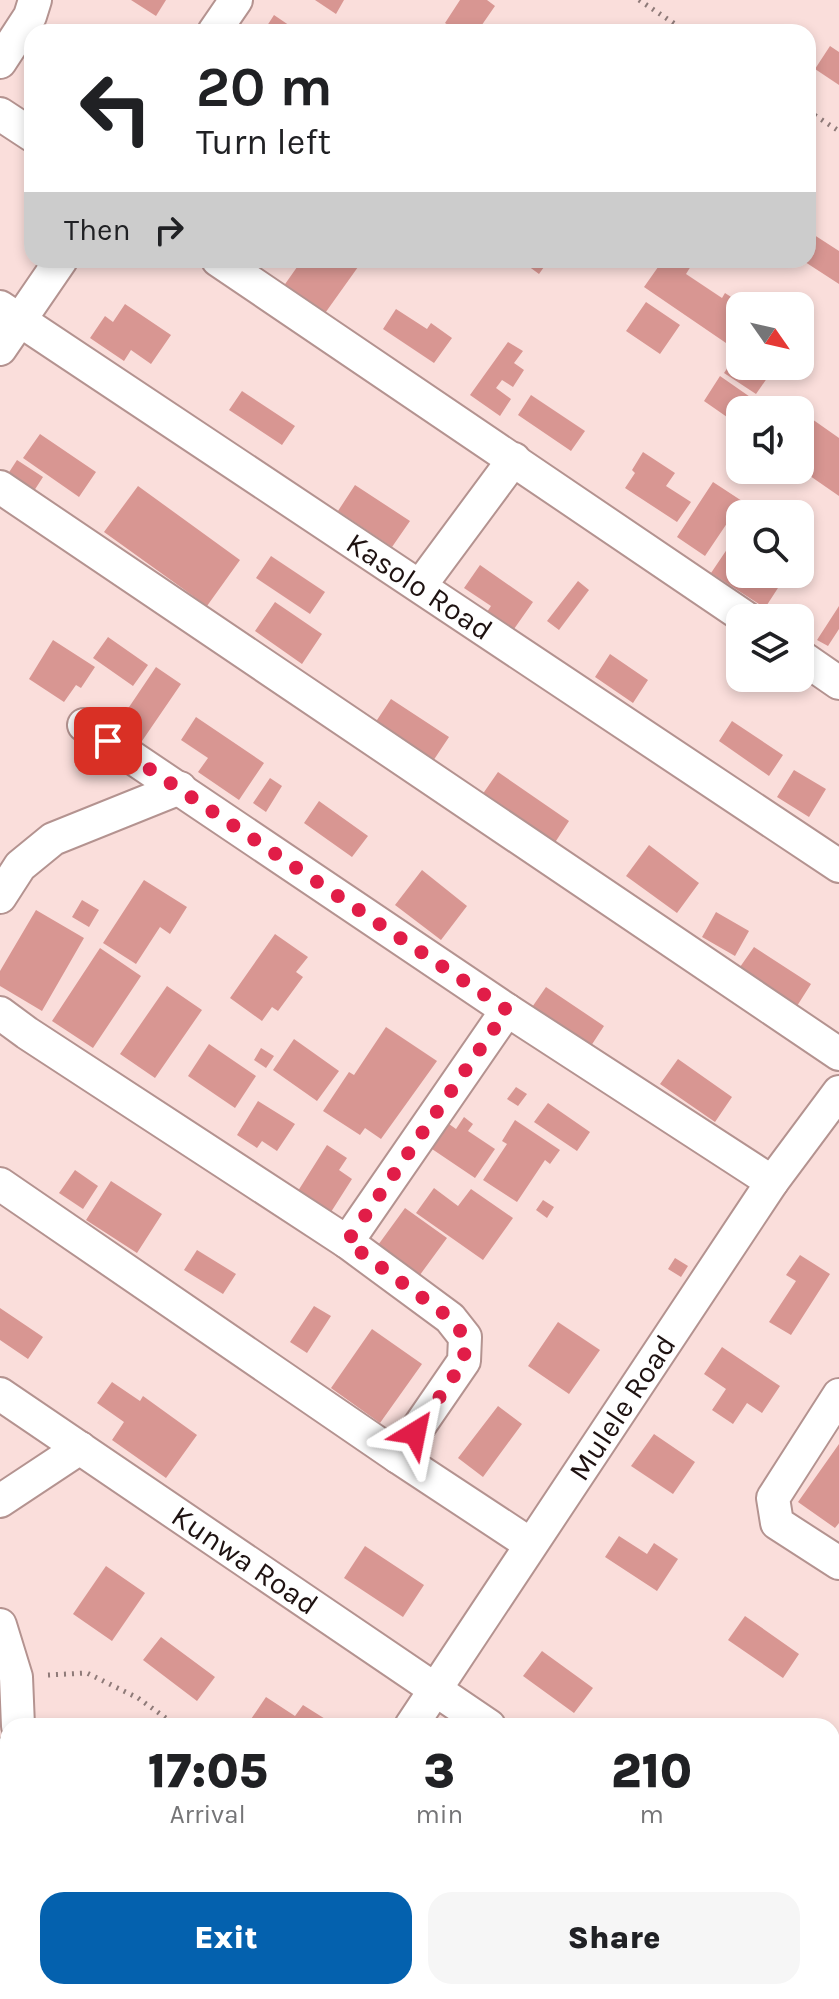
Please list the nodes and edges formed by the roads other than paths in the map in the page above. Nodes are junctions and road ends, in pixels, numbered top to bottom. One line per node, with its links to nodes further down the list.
1 (35, 0): 3 (street)
2 (236, 0): 4 (street)
3 (25, 24)
4 (220, 24)
5 (24, 25): 6 (street)
6 (0, 62)
7 (0, 114): 8 (street)
8 (24, 130)
9 (54, 268): 11 (street)
10 (230, 268): 13 (street)
11 (10, 315): 12 (street); 15 (street, Kasolo Road)
12 (0, 349)
13 (514, 459): 15 (street); 16 (street)
14 (0, 487): 25 (street)
15 (420, 586): 21 (street, Kasolo Road)
16 (726, 604)
17 (814, 666): 18 (street)
18 (839, 683)
19 (84, 725): 20 (street)
20 (180, 788): 22 (street); 23 (street)
21 (839, 866)
22 (0, 897)
23 (507, 1010): 27 (street); 29 (street)
24 (0, 1013): 29 (street)
25 (839, 1054)
26 (839, 1092): 27 (street, Mulele Road)
27 (772, 1182): 35 (street, Mulele Road)
28 (0, 1184): 33 (street)
29 (347, 1242): 33 (street)
30 (0, 1394): 32 (street, Kunwa Road)
31 (839, 1395): 36 (street)
32 (80, 1448): 34 (street); 38 (street, Kunwa Road)
33 (398, 1457): 35 (street)
34 (0, 1501)
35 (530, 1544): 38 (street, Mulele Road)
36 (839, 1563)
37 (0, 1625): 39 (street)
38 (436, 1691): 40 (street, Mulele Road); 41 (street, Kunwa Road)
39 (18, 1718)
40 (417, 1718)
41 (477, 1718)

